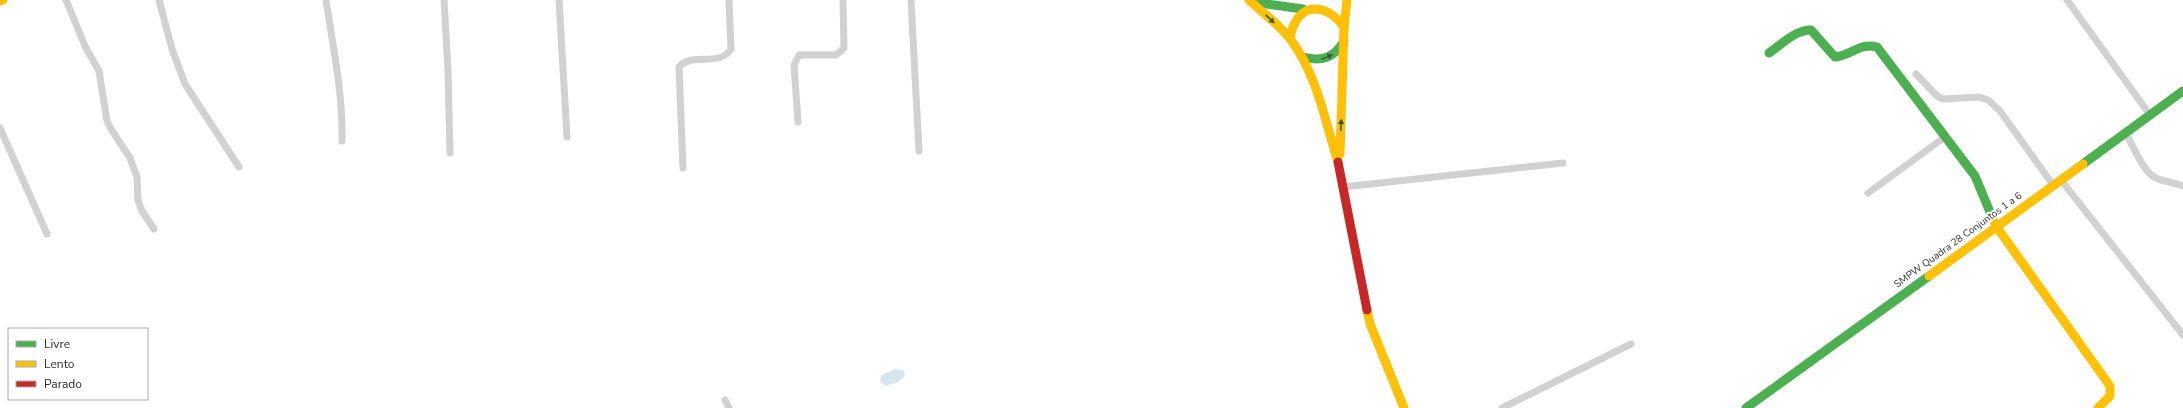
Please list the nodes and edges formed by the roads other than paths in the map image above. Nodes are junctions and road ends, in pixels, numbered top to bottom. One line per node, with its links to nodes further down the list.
1 (66, 0): 40 (street)
2 (159, 0): 33 (street)
3 (326, 0): 28 (street)
4 (444, 0): 30 (street)
5 (560, 0): 26 (street)
6 (729, 0): 34 (street)
7 (843, 0): 23 (street)
8 (911, 0): 29 (street)
9 (1250, 0): 16 (street, one-way to 16)
10 (1254, 0): 14 (street)
11 (1347, 0): 15 (street)
12 (2067, 0): 22 (street)
13 (1319, 3): 14 (street); 15 (street)
14 (1304, 9): 16 (street)
15 (1344, 27): 17 (street)
16 (1290, 38): 19 (street)
17 (1344, 40): 19 (street, one-way to 17); 32 (street, one-way to 17)
18 (1769, 53): 27 (street)
19 (1303, 57): 32 (street)
20 (1916, 74): 35 (street)
21 (2183, 91): 22 (street, SMPW Quadra 28 Conjuntos 1 a 6)
22 (2150, 115): 25 (street, SMPW Quadra 28 Conjuntos 1 a 6)
23 (798, 122)
24 (0, 128): 41 (street)
25 (2126, 134): 35 (street, SMPW Quadra 28 Conjuntos 1 a 6); 36 (street)
26 (567, 137)
27 (1944, 137): 38 (street); 39 (street)
28 (342, 141)
29 (919, 151)
30 (450, 153)
31 (1563, 163): 37 (street)
32 (1340, 164): 37 (street)
33 (239, 167)
34 (683, 168)
35 (2057, 183): 39 (street, SMPW Quadra 28 Conjuntos 1 a 6); 42 (street)
36 (2183, 186)
37 (1343, 187): 46 (street)
38 (1868, 193)
39 (1996, 226): 48 (street, SMPW Quadra 28 Conjuntos 1 a 6); 49 (street)
40 (154, 229)
41 (47, 234)
42 (2183, 335)
43 (1631, 344): 47 (street)
44 (725, 400): 45 (street)
45 (730, 408)
46 (1404, 408)
47 (1502, 408)
48 (1746, 408)
49 (2098, 408)

